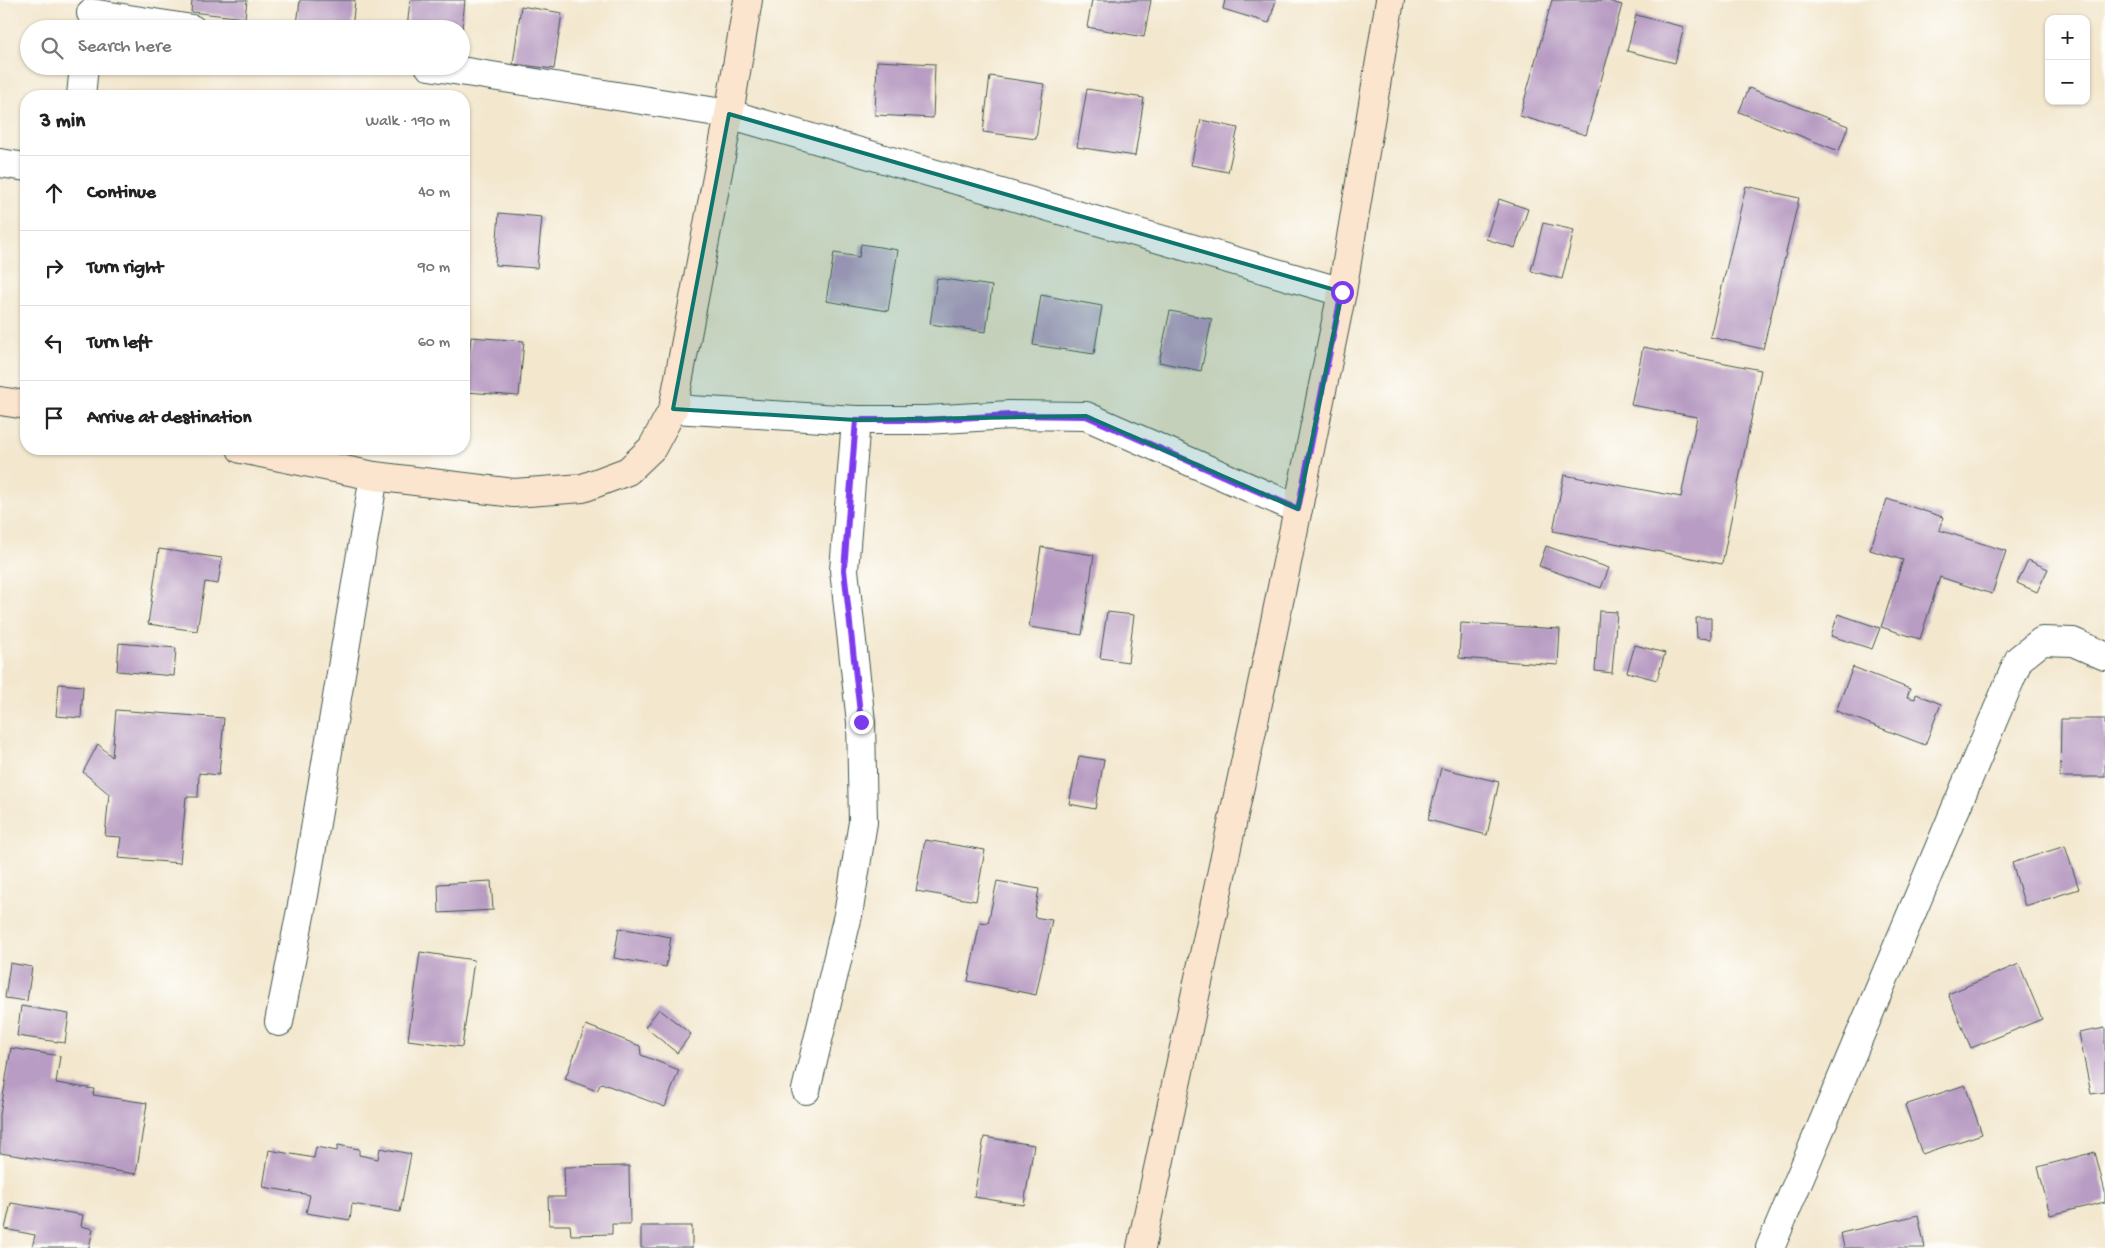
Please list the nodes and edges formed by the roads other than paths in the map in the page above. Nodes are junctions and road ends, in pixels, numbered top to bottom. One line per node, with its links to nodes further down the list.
1 (748, 0): 8 (street)
2 (1390, 0): 11 (street)
3 (91, 14): 4 (street)
4 (131, 20)
5 (470, 73): 8 (street)
6 (83, 75): 7 (street)
7 (82, 90)
8 (729, 114): 11 (street); 14 (street)
9 (0, 163): 10 (street)
10 (20, 166)
11 (1342, 292): 18 (street)
12 (0, 401): 13 (street)
13 (20, 404)
14 (673, 409): 15 (street); 17 (street)
15 (856, 420): 18 (street); 21 (street)
16 (271, 455): 17 (street)
17 (374, 476): 20 (street)
18 (1298, 509): 22 (street)
19 (2105, 656): 23 (street)
20 (279, 1022)
21 (806, 1090)
22 (1141, 1248)
23 (1770, 1248)

